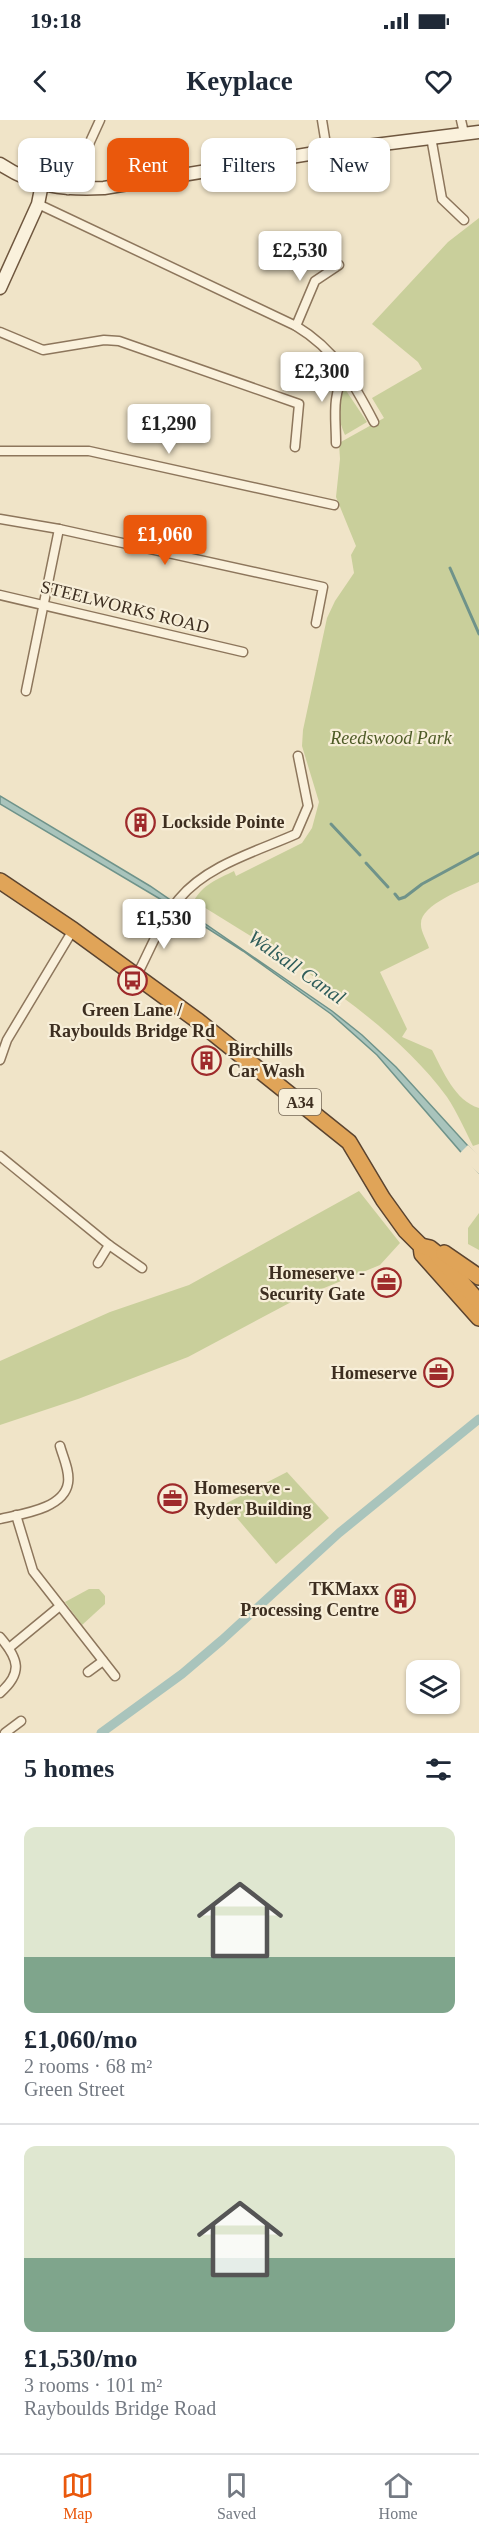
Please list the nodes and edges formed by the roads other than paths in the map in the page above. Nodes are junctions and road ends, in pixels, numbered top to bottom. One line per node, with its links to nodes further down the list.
1 (100, 120): 7 (street)
2 (322, 120): 8 (street)
3 (461, 120): 5 (street)
4 (479, 132): 5 (street)
5 (464, 133): 6 (street)
6 (431, 137): 9 (street); 16 (street)
7 (92, 138)
8 (325, 138)
9 (390, 143)
10 (308, 154): 13 (street)
11 (0, 164): 12 (street)
12 (18, 173)
13 (95, 188)
14 (40, 192): 15 (street)
15 (38, 204): 18 (street); 19 (street)
16 (464, 220)
17 (339, 265): 19 (street)
18 (0, 288)
19 (296, 326): 21 (street)
20 (0, 332): 24 (street)
21 (346, 373): 22 (street); 23 (street)
22 (374, 422)
23 (336, 443)
24 (295, 447)
25 (0, 451): 26 (street)
26 (334, 504)
27 (0, 519): 28 (street)
28 (59, 529): 30 (street); 31 (street)
29 (0, 595): 30 (street, STEELWORKS ROAD)
30 (44, 604): 32 (street, STEELWORKS ROAD); 33 (street)
31 (316, 623)
32 (243, 652)
33 (26, 690)
34 (298, 756): 37 (street)
35 (0, 881): 36 (highway, A34)
36 (73, 930): 37 (highway, A34); 38 (street)
37 (136, 975): 41 (highway, A34)
38 (0, 1060)
39 (0, 1156): 40 (street)
40 (110, 1245): 42 (street); 43 (street)
41 (428, 1249): 44 (highway); 45 (highway, A34)
42 (98, 1263)
43 (142, 1268)
44 (479, 1277)
45 (476, 1305)
46 (60, 1446): 47 (street)
47 (16, 1515): 48 (street); 49 (street)
48 (0, 1519)
49 (60, 1606): 51 (street); 52 (street)
50 (0, 1637): 51 (street)
51 (9, 1648): 55 (street)
52 (103, 1660): 53 (street); 54 (street)
53 (88, 1672)
54 (115, 1676)
55 (0, 1693)
56 (21, 1721): 58 (street)
57 (0, 1727): 58 (street)
58 (5, 1733)

